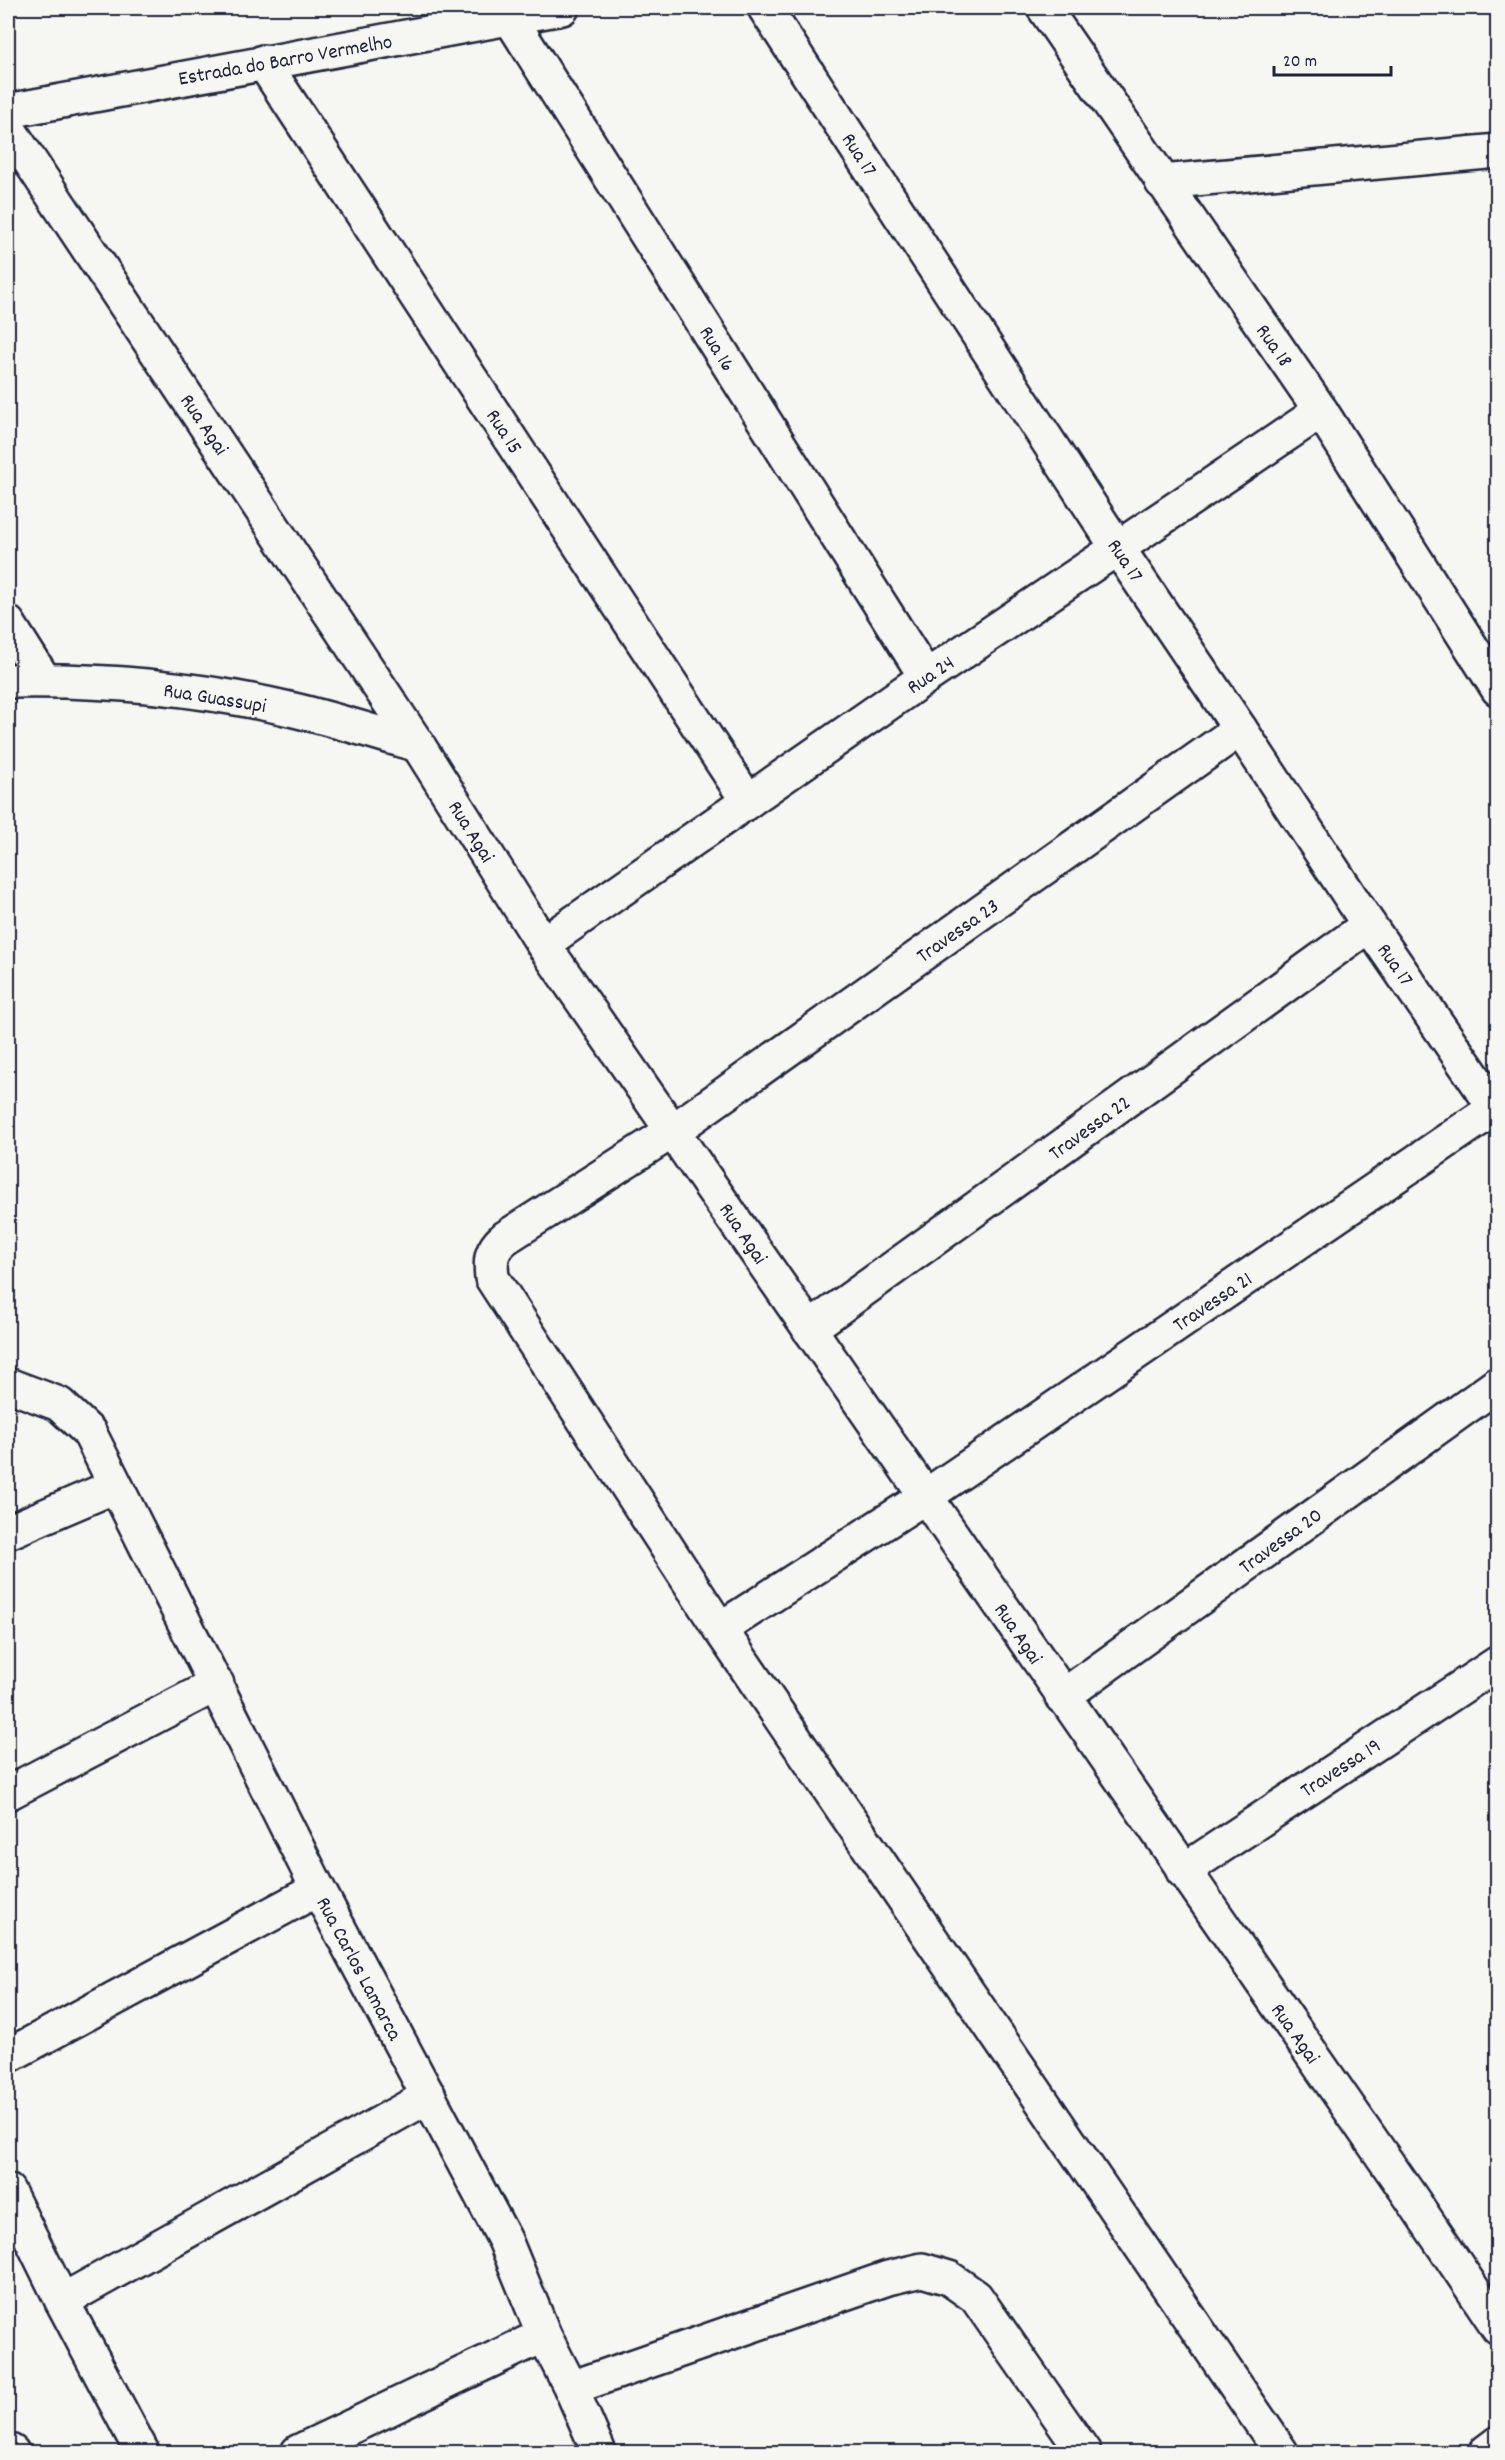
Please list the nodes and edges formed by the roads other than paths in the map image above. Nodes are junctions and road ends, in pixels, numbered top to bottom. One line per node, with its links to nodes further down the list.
1 (562, 8): 4 (street, Estrada do Barro Vermelho)
2 (765, 8): 11 (street, Rua 17)
3 (1044, 8): 9 (street, Rua 18)
4 (510, 18): 5 (street, Estrada do Barro Vermelho); 13 (street, Rua 16)
5 (263, 62): 6 (street, Estrada do Barro Vermelho); 19 (street, Rua 15)
6 (8, 111)
7 (8, 128): 18 (street, Rua Agai)
8 (1497, 151): 9 (street)
9 (1162, 182): 10 (street, Rua 18)
10 (1321, 411): 11 (street, Rua 24); 16 (street, Rua 18)
11 (1117, 547): 13 (street, Rua 24); 17 (street, Rua 17)
12 (8, 623): 14 (street)
13 (926, 677): 19 (street, Rua 24)
14 (44, 680): 15 (street, Rua Guassupi); 18 (street, Rua Guassupi)
15 (8, 681)
16 (1497, 689)
17 (1240, 729): 20 (street, Rua 17); 23 (street, Travessa 23)
18 (418, 745): 21 (street, Rua Agai)
19 (747, 800): 21 (street, Rua 24)
20 (1369, 925): 22 (street, Rua 17); 24 (street, Travessa 22)
21 (543, 944): 23 (street, Rua Agai)
22 (1496, 1107): 28 (street, Travessa 21)
23 (674, 1130): 24 (street, Rua Agai); 30 (street, Travessa 23)
24 (809, 1329): 28 (street, Rua Agai)
25 (1497, 1384): 33 (street, Travessa 20)
26 (8, 1385): 27 (street, Rua Carlos Lamarca)
27 (115, 1486): 29 (street); 32 (street, Rua Carlos Lamarca)
28 (926, 1496): 30 (street, Travessa 21); 33 (street, Rua Agai)
29 (8, 1532)
30 (720, 1629): 51 (street, Travessa 23)
31 (1497, 1663): 35 (street, Travessa 19)
32 (217, 1684): 34 (street); 36 (street, Rua Carlos Lamarca)
33 (1062, 1696): 35 (street, Rua Agai)
34 (8, 1793)
35 (1183, 1871): 41 (street, Rua Agai)
36 (318, 1889): 37 (street); 38 (street, Rua Carlos Lamarca)
37 (8, 2056)
38 (429, 2096): 40 (street); 42 (street, Rua Carlos Lamarca)
39 (8, 2191): 40 (street)
40 (62, 2301): 47 (street)
41 (1497, 2327)
42 (544, 2335): 43 (street, Rua Carlos Lamarca); 48 (street)
43 (571, 2388): 49 (street, Rua Carlos Lamarca); 50 (street)
44 (1497, 2443): 52 (street)
45 (8, 2450): 46 (street)
46 (12, 2452)
47 (142, 2452)
48 (298, 2452)
49 (599, 2452)
50 (1084, 2452)
51 (1281, 2452)
52 (1486, 2452)

